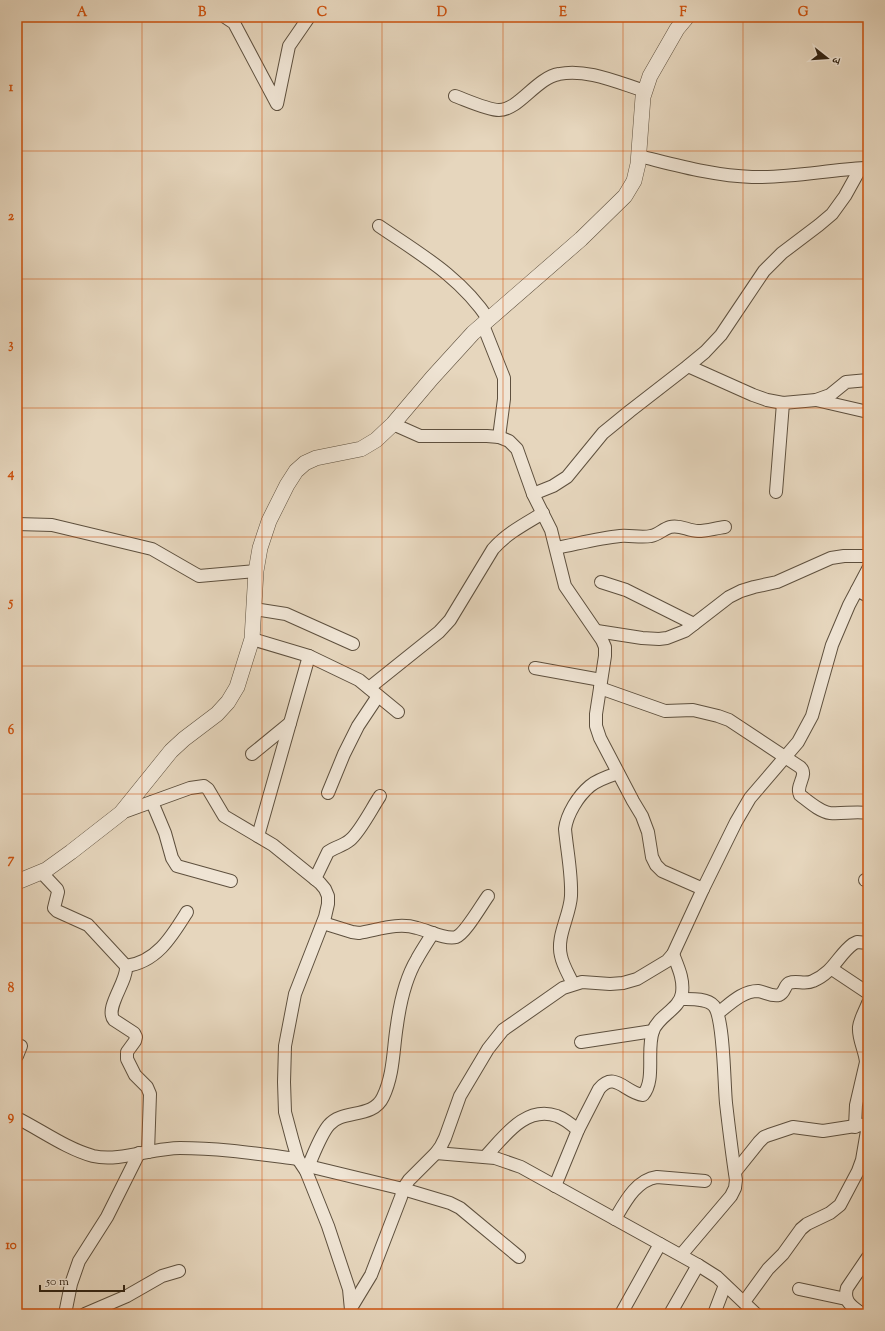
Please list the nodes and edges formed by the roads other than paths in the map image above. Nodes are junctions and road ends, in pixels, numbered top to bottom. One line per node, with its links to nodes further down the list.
1 (225, 17): 2 (street)
2 (309, 17)
3 (686, 17): 4 (street)
4 (645, 91): 5 (street); 6 (street)
5 (455, 96)
6 (639, 156): 7 (street); 9 (street)
7 (864, 168): 10 (street)
8 (379, 226): 9 (street)
9 (486, 323): 15 (street); 16 (street)
10 (688, 366): 13 (street); 18 (street)
11 (868, 380): 12 (street)
12 (816, 400): 13 (street); 14 (street)
13 (782, 403): 17 (street)
14 (868, 412)
15 (393, 424): 16 (street); 25 (street)
16 (499, 437): 18 (street)
17 (776, 492)
18 (533, 494): 19 (street)
19 (542, 513): 22 (street); 37 (street)
20 (17, 524): 25 (street)
21 (725, 527): 22 (street)
22 (556, 548): 31 (street)
23 (868, 556): 30 (street)
24 (868, 569): 27 (street)
25 (256, 571): 29 (street)
26 (601, 582): 30 (street)
27 (857, 590): 28 (street); 41 (street)
28 (868, 596)
29 (254, 609): 32 (street); 33 (street)
30 (694, 624): 31 (street)
31 (597, 631): 36 (street)
32 (252, 639): 34 (street); 46 (street)
33 (353, 644)
34 (309, 656): 37 (street); 39 (street)
35 (535, 668): 36 (street)
36 (601, 684): 41 (street); 42 (street)
37 (374, 692): 38 (street); 43 (street)
38 (398, 712)
39 (290, 723): 40 (street); 48 (street)
40 (252, 754)
41 (786, 757): 47 (street); 53 (street)
42 (618, 773): 53 (street); 62 (street)
43 (328, 793)
44 (380, 796): 50 (street)
45 (152, 802): 46 (street); 48 (street); 52 (street)
46 (121, 813): 49 (street)
47 (868, 813)
48 (258, 836): 50 (street)
49 (40, 872): 51 (street); 60 (street)
50 (316, 879): 56 (street)
51 (17, 882)
52 (231, 882)
53 (703, 889): 59 (street)
54 (488, 896): 57 (street)
55 (187, 912): 60 (street)
56 (323, 923): 57 (street); 76 (street)
57 (433, 933): 76 (street)
58 (868, 943): 61 (street)
59 (673, 954): 62 (street); 64 (street)
60 (126, 966): 73 (street)
61 (832, 969): 63 (street); 66 (street)
62 (573, 984): 74 (street)
63 (868, 993)
64 (681, 998): 66 (street); 67 (street)
65 (868, 1004): 71 (street)
66 (718, 1013): 77 (street)
67 (653, 1031): 68 (street); 72 (street)
68 (581, 1042)
69 (17, 1118): 73 (street)
70 (868, 1125): 71 (street); 91 (street)
71 (855, 1126): 77 (street)
72 (578, 1130): 75 (street); 79 (street)
73 (143, 1152): 76 (street); 93 (street)
74 (436, 1153): 75 (street); 80 (street)
75 (485, 1157): 79 (street)
76 (304, 1165): 80 (street); 92 (street)
77 (735, 1172): 83 (street)
78 (705, 1181): 81 (street)
79 (555, 1186): 81 (street)
80 (403, 1189): 84 (street); 92 (street)
81 (615, 1219): 82 (street)
82 (660, 1244): 83 (street); 95 (street)
83 (681, 1255): 86 (street)
84 (519, 1256)
85 (868, 1257): 90 (street)
86 (698, 1265): 88 (street); 96 (street)
87 (179, 1271): 94 (street)
88 (725, 1284): 91 (street); 97 (street)
89 (799, 1289): 90 (street)
90 (846, 1299): 99 (street)
91 (744, 1302): 98 (street)
92 (351, 1311)
93 (65, 1314)
94 (84, 1314)
95 (621, 1314)
96 (670, 1314)
97 (714, 1314)
98 (756, 1314)
99 (862, 1314)

